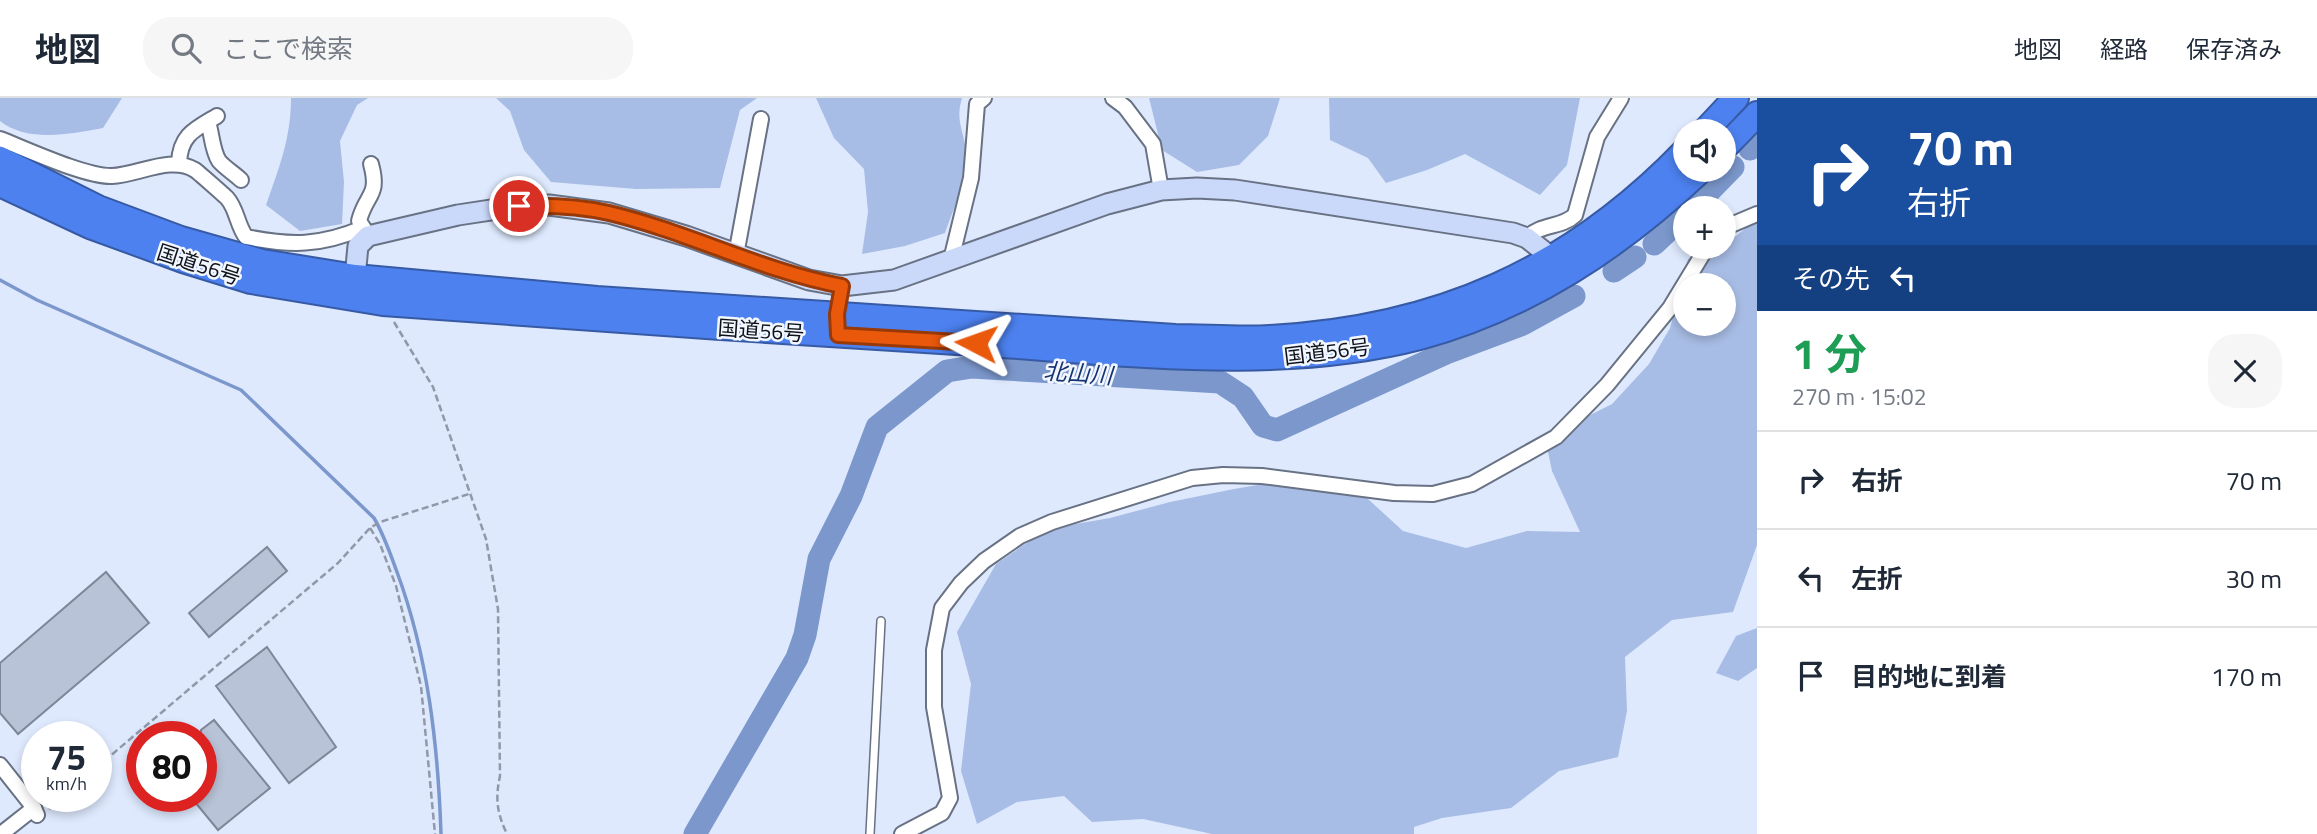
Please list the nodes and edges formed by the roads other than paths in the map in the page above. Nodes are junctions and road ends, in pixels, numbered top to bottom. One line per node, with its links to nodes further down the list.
1 (984, 98): 24 (street)
2 (1113, 98): 17 (street)
3 (1621, 98): 21 (street)
4 (1736, 98): 7 (highway)
5 (1757, 114): 8 (highway)
6 (761, 119): 22 (street)
7 (1716, 119)
8 (1736, 136)
9 (0, 139): 12 (street)
10 (0, 159): 26 (highway, 国道56号)
11 (1673, 162): 25 (highway, 国道56号)
12 (179, 163): 14 (street); 20 (street)
13 (372, 164): 20 (street)
14 (241, 180)
15 (1687, 182): 25 (highway, 国道56号)
16 (0, 184): 28 (highway, 国道56号)
17 (1161, 190): 21 (street); 24 (street)
18 (1757, 214): 19 (street)
19 (1736, 223)
20 (366, 232): 22 (street); 26 (street)
21 (1527, 237): 25 (street)
22 (736, 255): 27 (street)
23 (1700, 259): 33 (street)
24 (951, 260): 27 (street)
25 (1562, 265): 28 (highway, 国道56号)
26 (355, 276): 28 (highway, 国道56号)
27 (842, 286): 28 (street)
28 (838, 324)
29 (880, 621): 32 (lane)
30 (0, 765): 31 (street)
31 (1, 834)
32 (870, 834)
33 (902, 834)

